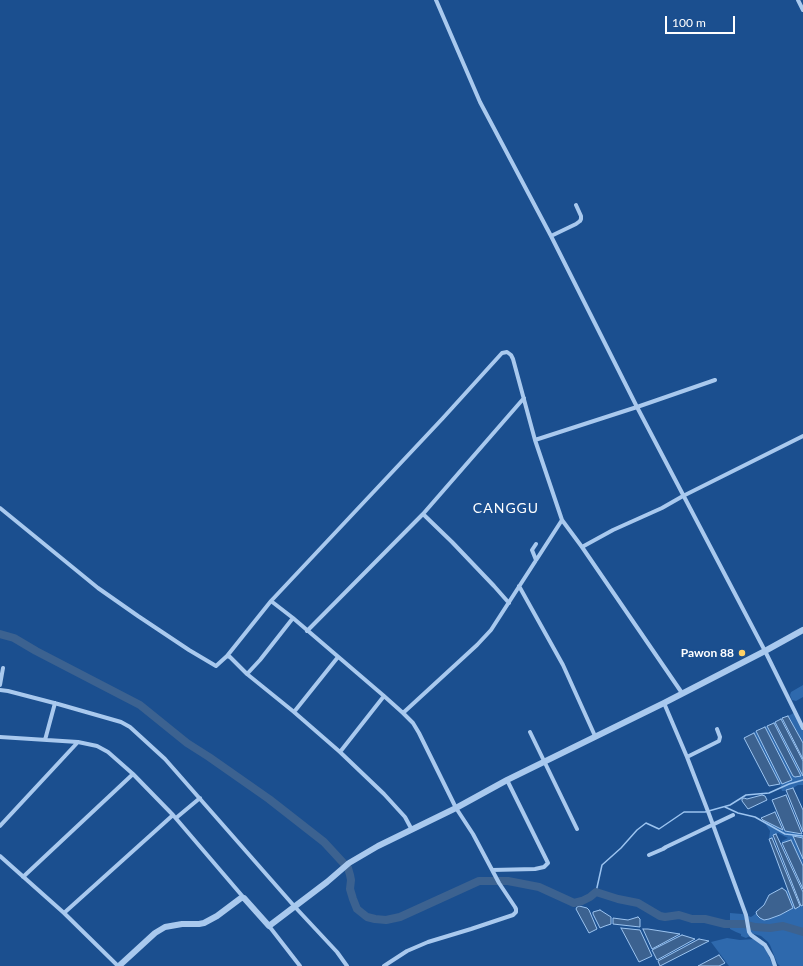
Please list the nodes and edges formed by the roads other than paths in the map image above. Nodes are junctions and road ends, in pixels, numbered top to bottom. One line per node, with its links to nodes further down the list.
1 (436, 0): 5 (street)
2 (798, 0): 3 (street)
3 (803, 10)
4 (576, 205): 5 (street)
5 (550, 236): 8 (street)
6 (716, 380): 8 (street)
7 (524, 398): 10 (street); 13 (street); 19 (street)
8 (637, 407): 10 (street); 11 (street)
9 (803, 436): 11 (street)
10 (535, 440): 14 (street)
11 (684, 496): 16 (street); 24 (street)
12 (0, 508): 25 (street)
13 (423, 514): 20 (street); 23 (street)
14 (562, 520): 16 (street); 17 (street)
15 (536, 544): 17 (street)
16 (582, 547): 31 (street)
17 (536, 560): 18 (street)
18 (519, 586): 20 (street); 40 (street)
19 (271, 601): 21 (street); 25 (street)
20 (509, 603): 36 (street)
21 (293, 618): 23 (street); 28 (street)
22 (803, 630): 24 (street)
23 (307, 631): 26 (street)
24 (765, 651): 31 (street); 37 (street)
25 (227, 656): 28 (street)
26 (338, 658): 32 (street); 35 (street)
27 (3, 668): 29 (street)
28 (247, 674): 35 (street)
29 (0, 685)
30 (0, 690): 33 (street)
31 (682, 693): 34 (street)
32 (384, 696): 36 (street); 44 (street)
33 (55, 703): 42 (street); 49 (street)
34 (664, 703): 40 (street); 45 (street)
35 (294, 712): 44 (street)
36 (403, 713): 50 (street)
37 (803, 728)
38 (717, 730): 45 (street)
39 (530, 732): 46 (street)
40 (595, 736): 46 (street)
41 (0, 737): 42 (street)
42 (45, 740): 43 (street)
43 (78, 742): 47 (street); 54 (street)
44 (340, 752): 56 (street)
45 (687, 757): 53 (street)
46 (545, 761): 48 (street); 55 (street)
47 (133, 774): 52 (street); 60 (street)
48 (507, 780): 50 (street); 59 (street)
49 (200, 798): 52 (street); 62 (street)
50 (456, 808): 56 (street); 59 (street)
51 (733, 815): 53 (street)
52 (174, 816): 61 (street); 63 (street)
53 (713, 825): 57 (street); 69 (street)
54 (0, 826)
55 (577, 829)
56 (412, 830): 62 (street)
57 (649, 855)
58 (0, 856): 60 (street)
59 (493, 872): 68 (street)
60 (23, 877): 63 (street)
61 (244, 898): 64 (street); 65 (street)
62 (295, 907): 64 (street); 67 (street)
63 (64, 913): 65 (street)
64 (269, 926): 66 (street)
65 (119, 966)
66 (300, 966)
67 (347, 966)
68 (384, 966)
69 (775, 966)

